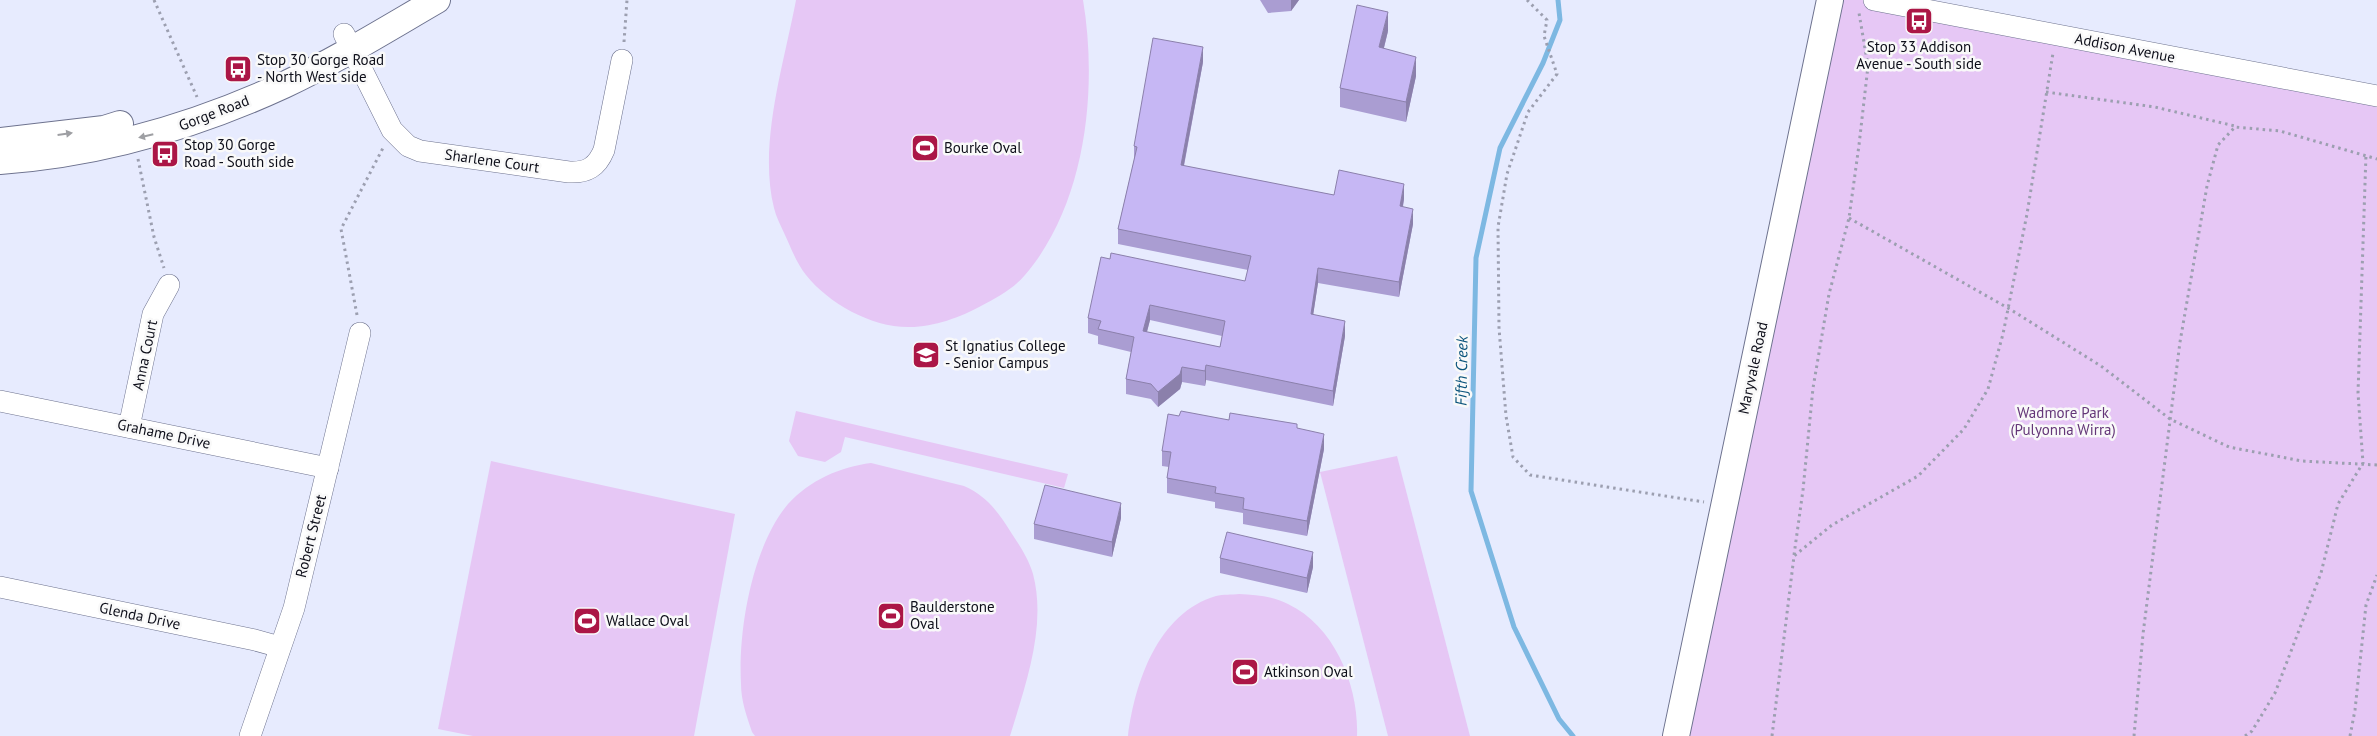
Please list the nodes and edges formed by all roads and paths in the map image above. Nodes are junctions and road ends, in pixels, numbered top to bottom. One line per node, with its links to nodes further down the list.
1 (154, 0): 13 (path)
2 (406, 0): 9 (main road, Gorge Road)
3 (437, 0): 9 (main road, Gorge Road)
4 (627, 0): 10 (path)
5 (1527, 0): 31 (path)
6 (1830, 0): 31 (main road, Maryvale Road)
7 (1866, 5): 8 (street, Addison Avenue); 21 (path)
8 (2056, 35): 11 (path); 12 (street, Addison Avenue)
9 (347, 41): 13 (main road, Gorge Road); 15 (street, Sharlene Court); 20 (main road, Gorge Road, one-way to 20)
10 (622, 60): 15 (street, Sharlene Court)
11 (2046, 92): 14 (path); 23 (path)
12 (2377, 96)
13 (200, 103): 16 (main road, Gorge Road, one-way to 13)
14 (2235, 126): 17 (path); 26 (path)
15 (392, 130): 24 (path)
16 (0, 140)
17 (2366, 154): 19 (path); 28 (path)
18 (138, 159): 22 (path)
19 (2377, 159)
20 (0, 161)
21 (1849, 218): 23 (path); 32 (path)
22 (169, 286): 27 (street, Anna Court)
23 (2008, 308): 26 (path); 32 (path)
24 (360, 333): 30 (street, Robert Street)
25 (0, 401): 27 (street, Grahame Drive)
26 (2170, 419): 28 (path); 39 (path)
27 (130, 427): 30 (street, Grahame Drive)
28 (2363, 463): 29 (path); 40 (path)
29 (2377, 465)
30 (328, 468): 35 (street, Robert Street)
31 (1724, 505): 37 (main road, Maryvale Road)
32 (1794, 556): 38 (path)
33 (2377, 575): 41 (path)
34 (0, 587): 35 (street, Glenda Drive)
35 (280, 647): 36 (street, Robert Street)
36 (250, 736)
37 (1676, 736)
38 (1772, 736)
39 (2134, 736)
40 (2244, 736)
41 (2350, 736)

